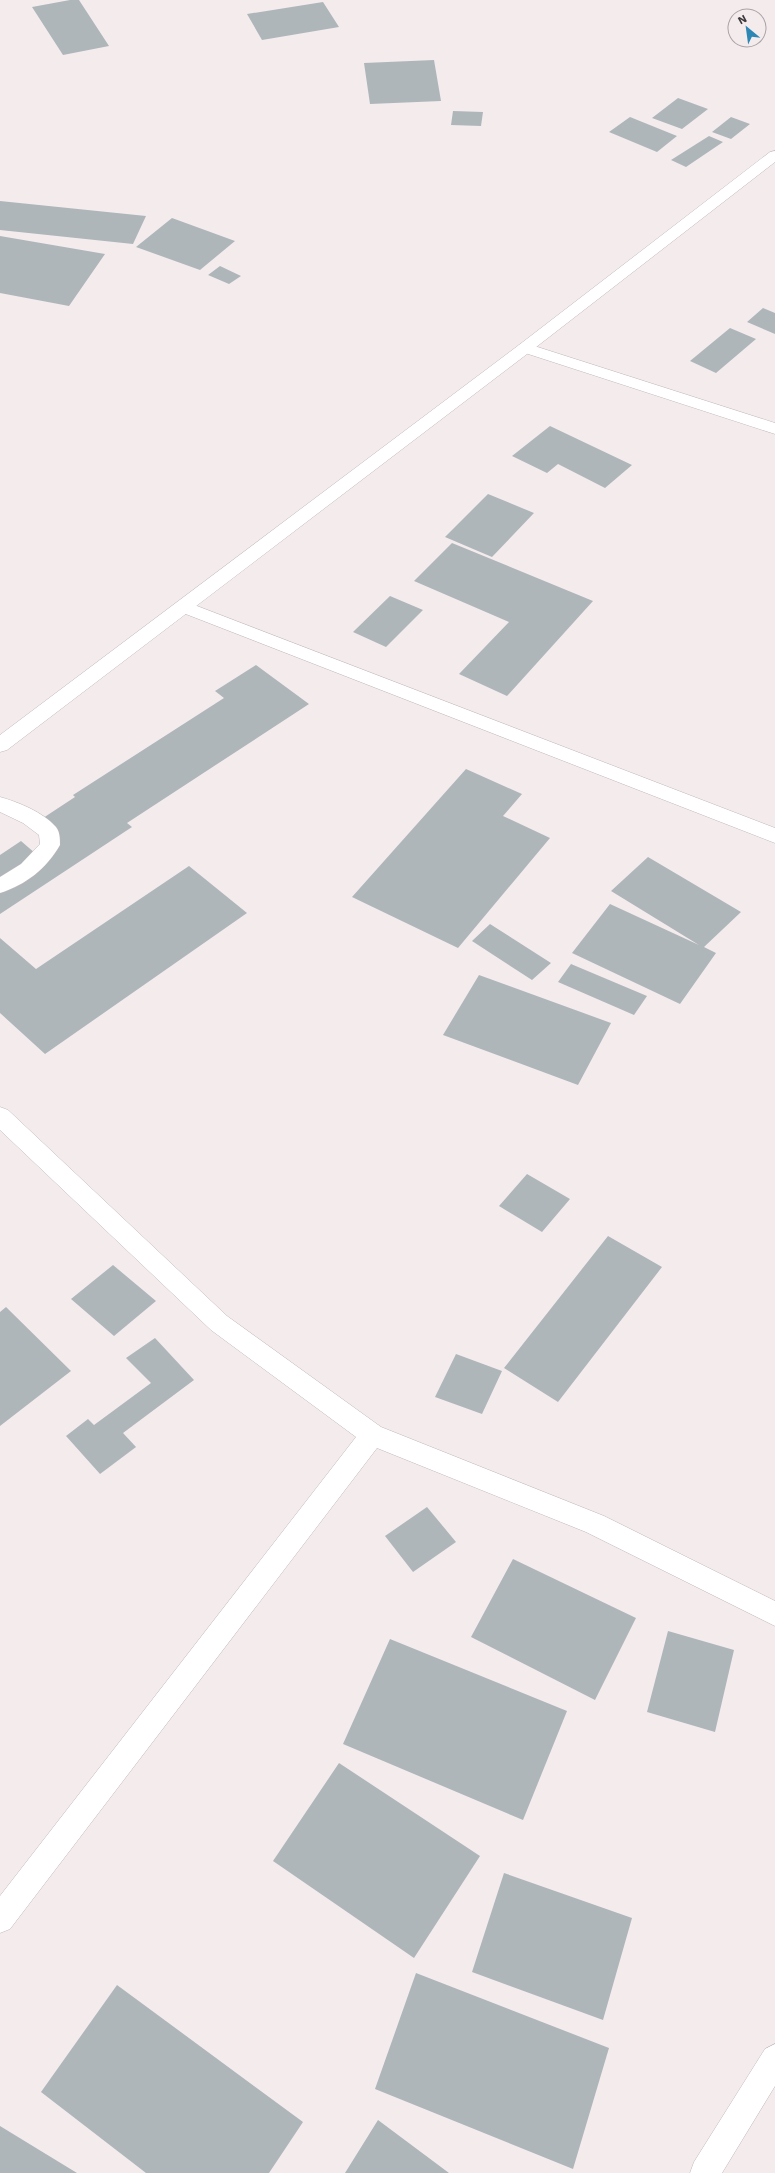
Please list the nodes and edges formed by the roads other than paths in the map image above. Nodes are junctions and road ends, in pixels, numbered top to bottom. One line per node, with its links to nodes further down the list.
1 (775, 155): 2 (street)
2 (525, 348): 3 (street); 4 (street)
3 (775, 429)
4 (184, 607): 5 (street); 7 (street)
5 (0, 745)
6 (0, 804): 8 (street)
7 (775, 836)
8 (0, 885)
9 (0, 1116): 10 (street)
10 (372, 1435): 11 (street); 12 (street)
11 (775, 1614)
12 (0, 1919)
13 (775, 2060): 14 (street)
14 (705, 2173)

